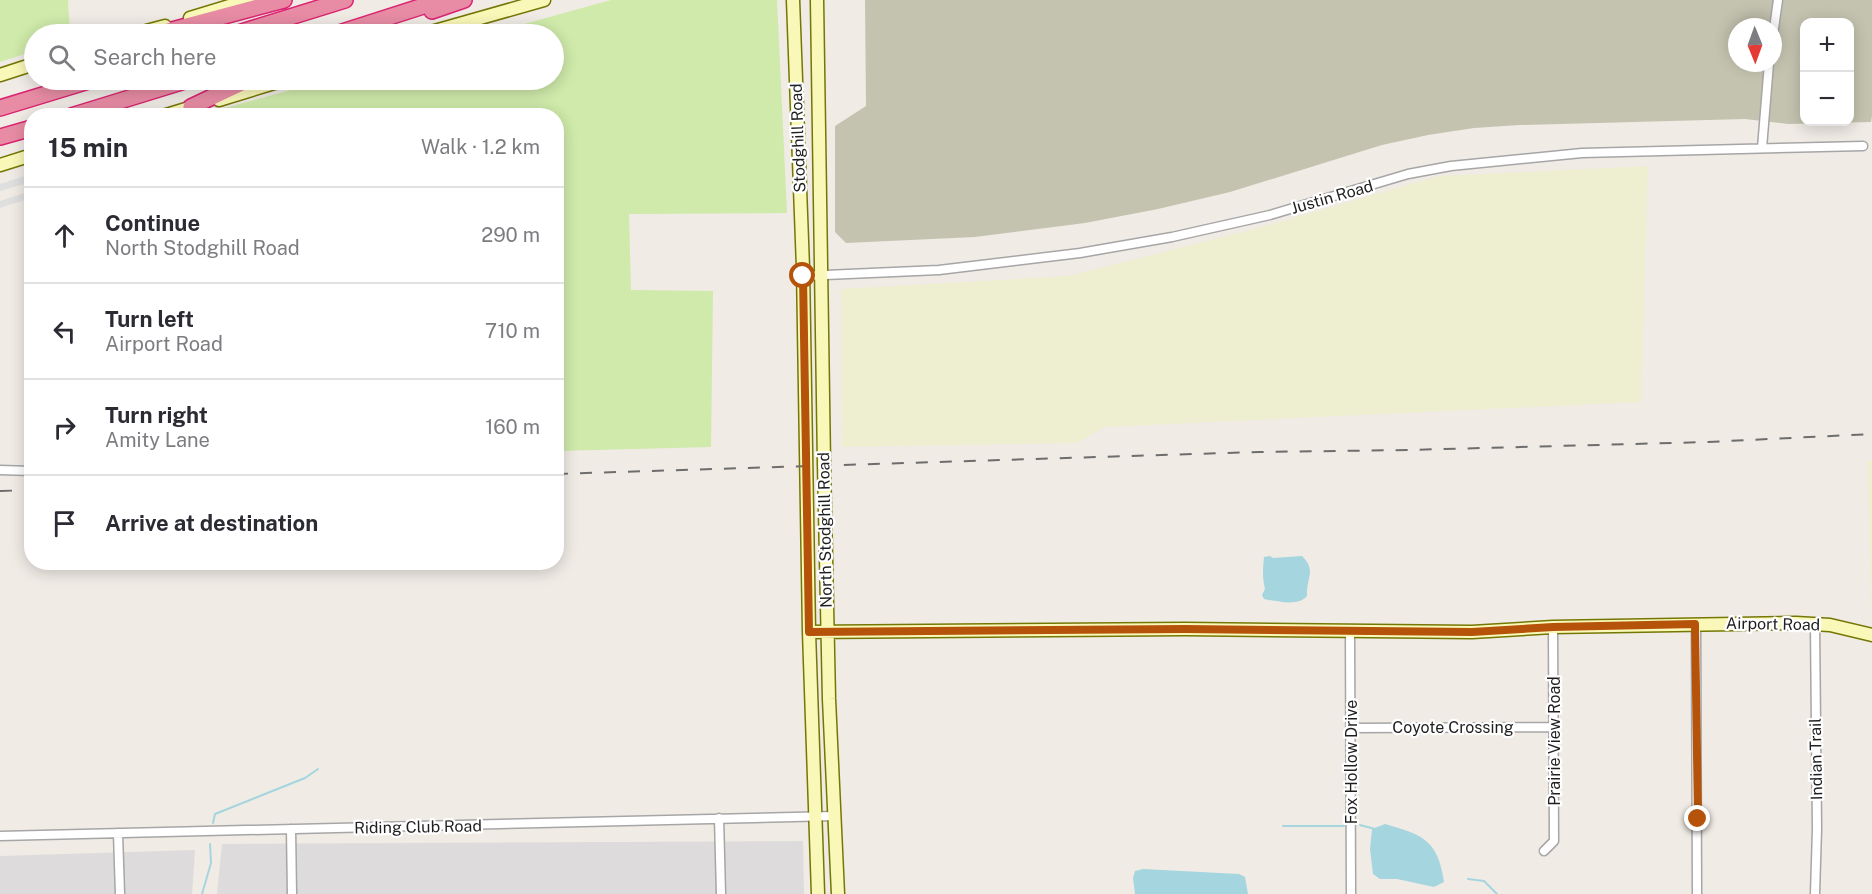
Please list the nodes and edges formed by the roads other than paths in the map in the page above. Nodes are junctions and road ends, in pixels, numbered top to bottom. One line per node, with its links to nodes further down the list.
1 (249, 0): 11 (main road)
2 (284, 0): 12 (highway)
3 (345, 0): 13 (highway)
4 (442, 0): 14 (highway)
5 (464, 0): 15 (highway)
6 (544, 0): 16 (main road)
7 (793, 0): 35 (main road, Stodghill Road)
8 (816, 0): 34 (main road, Stodghill Road)
9 (1778, 0): 10 (street)
10 (1775, 18)
11 (169, 24)
12 (194, 24)
13 (267, 24)
14 (367, 24)
15 (396, 24)
16 (459, 24)
17 (24, 67): 19 (main road)
18 (1768, 72): 31 (street)
19 (0, 75)
20 (59, 90): 25 (highway)
21 (156, 90): 26 (highway)
22 (227, 90): 24 (highway)
23 (250, 90): 24 (main road)
24 (191, 107): 27 (main road)
25 (0, 108)
26 (97, 108)
27 (188, 108)
28 (24, 130): 29 (highway)
29 (0, 137)
30 (1863, 146): 31 (street, Justin Road)
31 (1762, 148): 34 (street, Justin Road)
32 (24, 158): 33 (main road)
33 (0, 165)
34 (821, 275): 35 (street, Justin Road); 43 (main road, North Stodghill Road)
35 (803, 276): 42 (main road, North Stodghill Road)
36 (0, 470): 37 (street)
37 (24, 471)
38 (1815, 623): 39 (main road, Airport Road); 44 (main road, Airport Road); 61 (street, Indian Trail)
39 (1695, 624): 40 (main road, Airport Road); 60 (street)
40 (1553, 627): 41 (main road, Airport Road); 45 (street, Prairie View Road)
41 (1350, 630): 43 (main road, Airport Road); 46 (street, Fox Hollow Drive)
42 (809, 632): 43 (main road, Airport Road); 48 (main road, North Stodghill Road)
43 (828, 632): 47 (main road, North Stodghill Road)
44 (1872, 635)
45 (1555, 727): 46 (street, Coyote Crossing); 53 (street, Prairie View Road)
46 (1351, 728): 59 (street, Fox Hollow Drive)
47 (835, 816): 48 (street, Riding Club Road); 58 (main road, North Stodghill Road)
48 (816, 817): 49 (street, Riding Club Road); 57 (main road, North Stodghill Road)
49 (719, 818): 50 (street, Riding Club Road); 56 (street)
50 (291, 829): 51 (street, Riding Club Road); 55 (street)
51 (118, 833): 52 (street, Riding Club Road); 54 (street)
52 (0, 836)
53 (1544, 851)
54 (120, 894)
55 (292, 894)
56 (721, 894)
57 (818, 894)
58 (838, 894)
59 (1351, 894)
60 (1698, 894)
61 (1815, 894)

